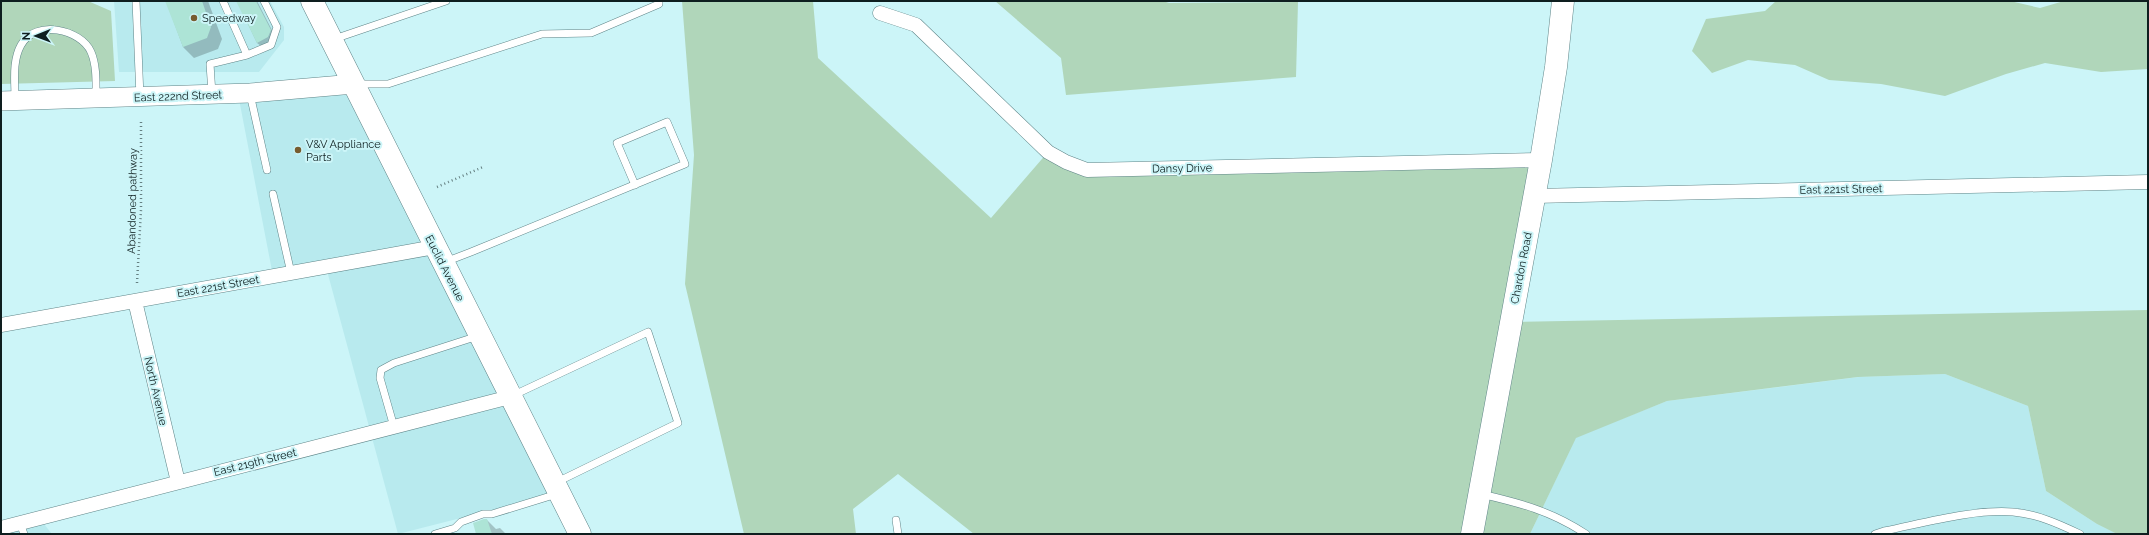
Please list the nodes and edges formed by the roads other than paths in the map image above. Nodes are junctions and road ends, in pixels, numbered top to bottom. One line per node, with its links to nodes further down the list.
1 (136, 1): 14 (lane)
2 (223, 1): 10 (lane)
3 (264, 1): 10 (lane)
4 (312, 1): 9 (main road, Euclid Avenue)
5 (446, 1): 9 (lane)
6 (659, 1): 11 (lane)
7 (1563, 1): 17 (main road, Chardon Road)
8 (880, 13): 17 (street, Dansy Drive)
9 (332, 40): 11 (main road, Euclid Avenue)
10 (247, 55): 13 (lane)
11 (354, 84): 12 (street, East 222nd Street); 23 (main road, Euclid Avenue)
12 (250, 93): 13 (street, East 222nd Street); 18 (lane)
13 (212, 94): 14 (street, East 222nd Street)
14 (140, 97): 15 (street, East 222nd Street)
15 (96, 98): 16 (street, East 222nd Street); 16 (lane)
16 (8, 101)
17 (1541, 160): 22 (main road, Chardon Road)
18 (267, 170)
19 (2148, 182): 22 (street, East 221st Street)
20 (635, 185): 20 (lane); 23 (lane)
21 (274, 194): 24 (lane)
22 (1534, 196): 32 (main road, Chardon Road)
23 (439, 255): 24 (street, East 221st Street); 27 (main road, Euclid Avenue)
24 (291, 273): 25 (street, East 221st Street)
25 (135, 301): 26 (street, East 221st Street); 30 (street, North Avenue)
26 (1, 325)
27 (479, 336): 28 (main road, Euclid Avenue); 29 (lane)
28 (510, 397): 29 (street, East 219th Street); 31 (main road, Euclid Avenue); 31 (lane)
29 (394, 427): 30 (street, East 219th Street)
30 (178, 482): 35 (street, East 219th Street)
31 (557, 488): 36 (lane); 37 (main road, Euclid Avenue)
32 (1479, 493): 39 (main road, Chardon Road); 40 (lane)
33 (896, 520): 38 (lane)
34 (1, 528): 35 (street, East 219th Street)
35 (22, 528)
36 (435, 534)
37 (580, 534)
38 (898, 534)
39 (1472, 534)
40 (1586, 534)
41 (1875, 534): 42 (lane)
42 (2080, 534)

